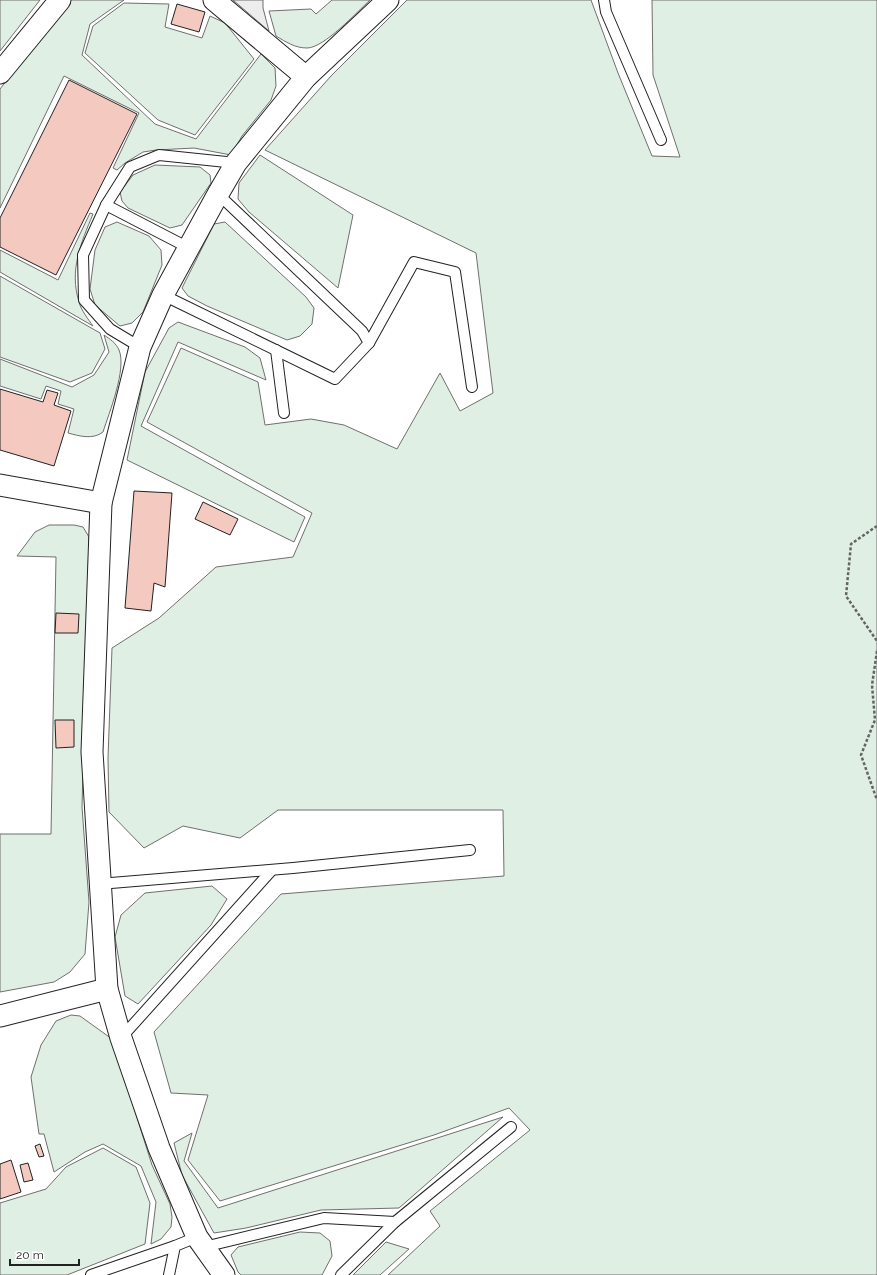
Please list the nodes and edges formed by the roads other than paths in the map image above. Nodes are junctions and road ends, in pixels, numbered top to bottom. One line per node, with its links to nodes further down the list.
1 (60, 0): 5 (street)
2 (214, 0): 6 (street)
3 (388, 0): 6 (street)
4 (604, 0): 7 (lane)
5 (0, 73)
6 (306, 77): 8 (street)
7 (661, 140)
8 (236, 163): 9 (street); 10 (lane)
9 (218, 194): 11 (street); 13 (lane)
10 (106, 205): 11 (lane); 14 (lane)
11 (189, 248): 12 (street)
12 (163, 296): 14 (street); 15 (lane)
13 (369, 343): 15 (lane); 16 (lane)
14 (140, 347): 19 (street)
15 (276, 350): 17 (lane)
16 (472, 387)
17 (284, 413)
18 (0, 485): 19 (street)
19 (101, 503): 22 (street)
20 (470, 850): 21 (lane)
21 (272, 870): 22 (lane); 25 (lane)
22 (99, 884): 23 (street)
23 (107, 989): 24 (street); 25 (street)
24 (0, 1016)
25 (121, 1038): 28 (street)
26 (511, 1127): 27 (lane)
27 (395, 1222): 28 (lane); 33 (lane)
28 (201, 1242): 29 (lane); 32 (street)
29 (175, 1246): 30 (lane); 31 (lane)
30 (91, 1275)
31 (169, 1275)
32 (224, 1275)
33 (341, 1275)

